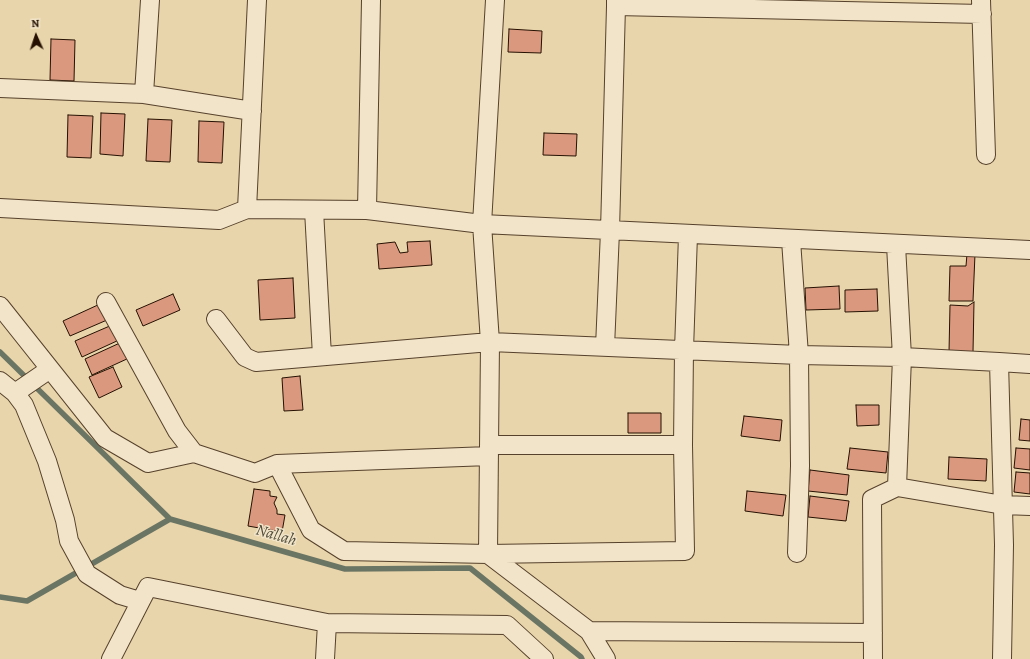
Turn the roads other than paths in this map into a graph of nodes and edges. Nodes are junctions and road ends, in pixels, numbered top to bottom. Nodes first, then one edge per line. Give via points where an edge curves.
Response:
1 (150, 0) edge
2 (257, 0) edge
3 (371, 0) edge
4 (495, 0) edge
5 (616, 3) edge
6 (982, 7) edge
7 (0, 88) edge
8 (144, 94) junction
9 (252, 111) junction
10 (986, 155) dead end
11 (0, 208) edge
12 (247, 209) junction
13 (314, 210) junction
14 (367, 210) junction
15 (482, 224) junction
16 (610, 231) junction
17 (688, 234) junction
18 (791, 240) junction
19 (896, 245) junction
20 (1030, 250) edge
21 (106, 302) dead end
22 (0, 306) edge
23 (216, 319) dead end
24 (490, 342) junction
25 (605, 347) junction
26 (684, 350) junction
27 (799, 355) junction
28 (322, 356) junction
29 (902, 357) junction
30 (999, 362) junction
31 (1030, 364) edge
32 (50, 369) junction
33 (0, 381) edge
34 (15, 392) junction
35 (683, 445) junction
36 (489, 451) junction
37 (194, 453) junction
38 (277, 464) junction
39 (897, 487) junction
40 (1003, 505) junction
41 (1030, 506) edge
42 (797, 553) dead end
43 (488, 554) junction
44 (140, 601) junction
45 (326, 623) junction
46 (589, 632) junction
47 (873, 633) junction
48 (111, 659) edge
49 (325, 659) edge
50 (544, 659) edge
51 (606, 659) edge
52 (874, 659) edge
53 (1002, 659) edge

1 - 8 street
2 - 9 street
3 - 14 street
4 - 15 street
5 - 6 street
5 - 16 street
6 - 10 street
7 - 8 street
8 - 9 street
9 - 12 street
11 - 12 street via 219,220
12 - 13 street
13 - 14 street
13 - 28 street
14 - 15 street
15 - 16 street
15 - 24 street
16 - 17 street
16 - 25 street
17 - 18 street
17 - 26 street
18 - 19 street
18 - 27 street
19 - 20 street
19 - 29 street
21 - 37 street via 177,431
22 - 32 street
23 - 28 street via 244,358 256,362
24 - 25 street
24 - 28 street
24 - 36 street
25 - 26 street
26 - 27 street
26 - 35 street
27 - 29 street
27 - 42 street via 800,466
29 - 30 street
29 - 39 street
30 - 31 street
30 - 40 street
32 - 34 street
32 - 37 street via 104,438 148,463
33 - 34 street
34 - 44 street via 24,405 47,461 69,541 87,574 120,595
35 - 36 street
35 - 43 street via 685,552
36 - 38 street
36 - 43 street
37 - 38 street via 255,473
38 - 43 street via 311,530 344,551
39 - 40 street
39 - 47 street via 872,499
40 - 41 street
40 - 53 street
43 - 46 street
44 - 45 street via 148,587
44 - 48 street
45 - 49 street
45 - 50 street via 507,625
46 - 47 street
46 - 51 street
47 - 52 street

